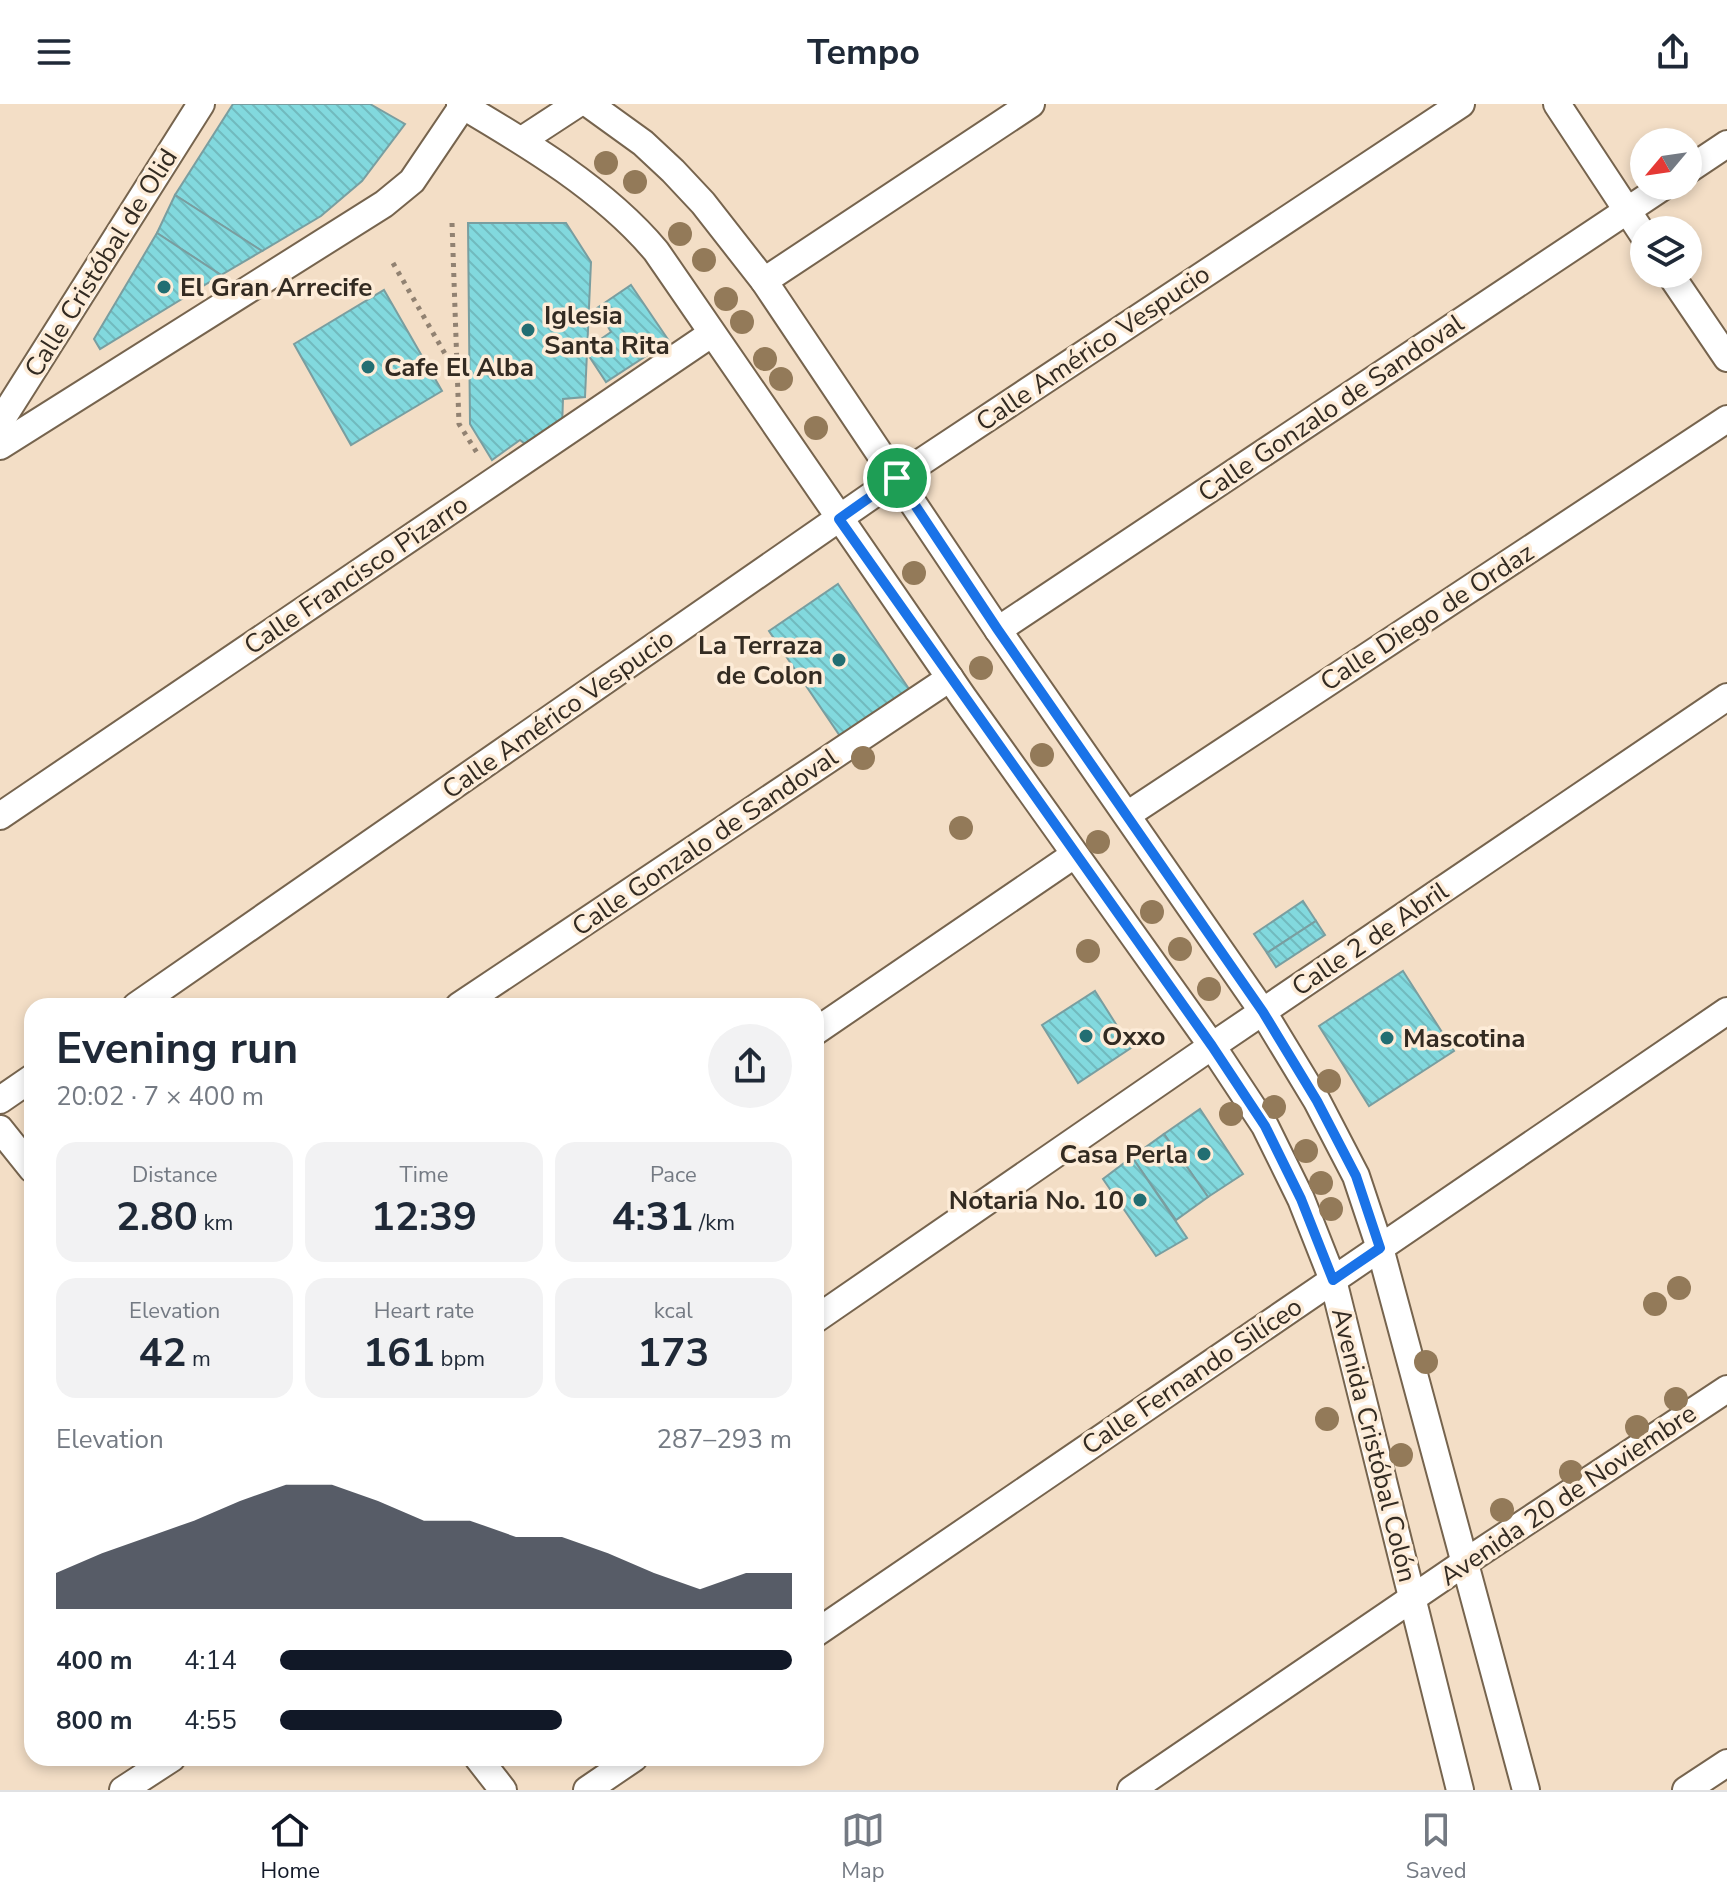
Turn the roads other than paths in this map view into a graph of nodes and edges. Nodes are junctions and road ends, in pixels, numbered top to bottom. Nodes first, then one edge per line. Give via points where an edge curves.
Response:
1 (201, 104) edge
2 (577, 104) edge
3 (589, 104) edge
4 (1031, 104) edge
5 (1461, 104) edge
6 (1557, 104) edge
7 (462, 105) edge
8 (522, 140) junction
9 (1727, 144) edge
10 (1702, 161) edge
11 (1643, 200) edge
12 (1627, 211) junction
13 (1630, 216) edge
14 (764, 281) junction
15 (1680, 288) edge
16 (711, 334) junction
17 (1727, 358) edge
18 (1727, 419) edge
19 (0, 422) edge
20 (0, 446) edge
21 (897, 478) junction
22 (839, 519) junction
23 (998, 630) junction
24 (950, 678) junction
25 (1727, 697) edge
26 (1127, 815) junction
27 (0, 816) edge
28 (1074, 855) junction
29 (148, 998) edge
30 (471, 998) edge
31 (1727, 1011) edge
32 (1263, 1012) junction
33 (824, 1026) edge
34 (1212, 1046) junction
35 (24, 1084) edge
36 (0, 1100) edge
37 (0, 1129) edge
38 (24, 1159) edge
39 (1380, 1248) junction
40 (1333, 1280) junction
41 (824, 1313) edge
42 (1727, 1389) edge
43 (1464, 1563) junction
44 (1412, 1599) junction
45 (824, 1628) edge
46 (1727, 1763) edge
47 (160, 1766) edge
48 (484, 1766) edge
49 (622, 1766) edge
50 (123, 1790) edge
51 (503, 1790) edge
52 (587, 1790) edge
53 (1131, 1790) edge
54 (1460, 1790) edge
55 (1526, 1790) edge
56 (1686, 1790) edge

1 - 19 street, Calle Cristóbal de Olid
2 - 8 street
3 - 14 street, Avenida Cristóbal Colón via 673,171
4 - 14 street
5 - 21 street, Calle Américo Vespucio
6 - 12 street
7 - 8 street, Avenida Cristóbal Colón
7 - 20 street via 412,181 384,204
8 - 16 street, Avenida Cristóbal Colón via 633,224
9 - 10 street
11 - 12 street, Calle Gonzalo de Sandoval
12 - 13 street
12 - 23 street, Calle Gonzalo de Sandoval
14 - 21 street, Avenida Cristóbal Colón
15 - 17 street
16 - 22 street, Avenida Cristóbal Colón
16 - 27 street, Calle Francisco Pizarro
18 - 26 street, Calle Diego de Ordaz
21 - 22 street, Calle Américo Vespucio
21 - 23 street, Avenida Cristóbal Colón
22 - 24 street, Avenida Cristóbal Colón
22 - 29 street, Calle Américo Vespucio
23 - 26 street, Avenida Cristóbal Colón
24 - 28 street, Avenida Cristóbal Colón
24 - 30 street, Calle Gonzalo de Sandoval
25 - 32 street, Calle 2 de Abril
26 - 32 street, Avenida Cristóbal Colón
28 - 33 street
28 - 34 street, Avenida Cristóbal Colón
31 - 39 street, Calle Fernando Silíceo
32 - 34 street, Calle 2 de Abril
32 - 39 street, Avenida Cristóbal Colón via 1356,1176
34 - 40 street, Avenida Cristóbal Colón via 1265,1126
34 - 41 street, Calle 2 de Abril
35 - 36 street
37 - 38 street
39 - 40 street, Calle Fernando Silíceo
39 - 43 street, Avenida Cristóbal Colón
40 - 44 street, Avenida Cristóbal Colón
40 - 45 street, Calle Fernando Silíceo
42 - 43 street, Avenida 20 de Noviembre
43 - 44 street, Avenida 20 de Noviembre
43 - 55 street, Avenida Cristóbal Colón
44 - 53 street, Avenida 20 de Noviembre
44 - 54 street, Avenida Cristóbal Colón
46 - 56 street
47 - 50 street
48 - 51 street
49 - 52 street

